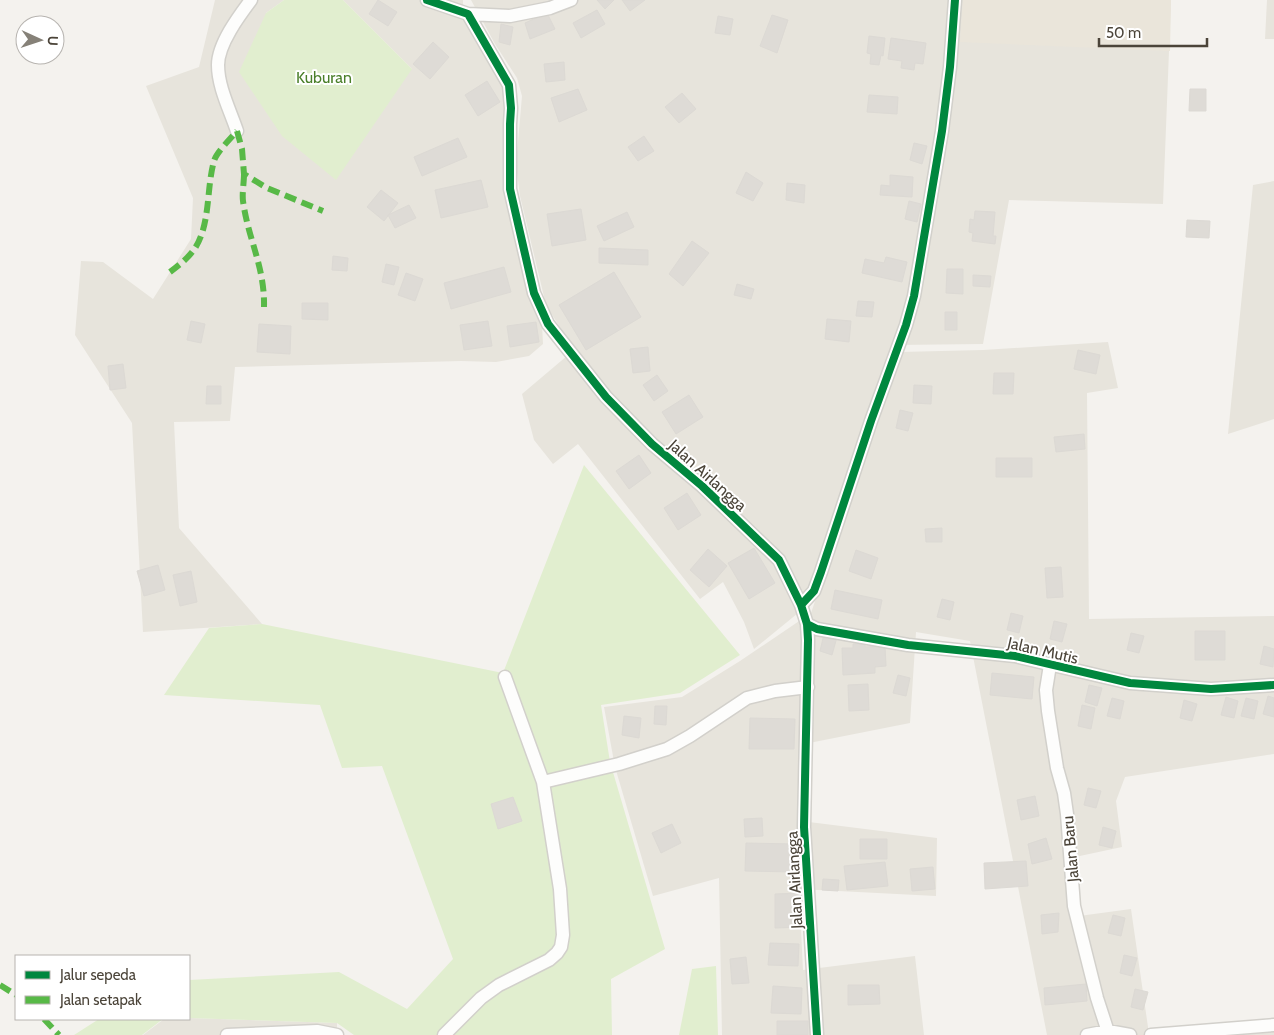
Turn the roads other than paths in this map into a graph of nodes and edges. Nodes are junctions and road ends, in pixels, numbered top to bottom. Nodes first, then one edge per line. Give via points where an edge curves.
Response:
1 (251, 0) edge
2 (427, 0) edge
3 (571, 0) edge
4 (956, 0) edge
5 (468, 14) junction
6 (237, 131) dead end
7 (801, 605) junction
8 (807, 624) junction
9 (1050, 665) junction
10 (505, 677) dead end
11 (1274, 685) edge
12 (808, 688) junction
13 (543, 782) junction
14 (1274, 1025) edge
15 (1108, 1033) edge
16 (227, 1035) edge
17 (337, 1035) edge
18 (444, 1035) edge
19 (817, 1035) edge
20 (1087, 1035) edge
21 (1130, 1035) edge
22 (1151, 1035) edge

1 - 6 street via 219,54 220,81
2 - 5 street
3 - 5 street via 510,16
4 - 7 street via 942,131 914,296 821,572 814,591
5 - 7 street, Jalan Airlangga via 508,85 511,108 510,188 534,293 548,324 611,403 780,560
7 - 8 street, Jalan Airlangga
8 - 9 street, Jalan Mutis via 817,629 908,645 1015,656
8 - 12 street, Jalan Airlangga
9 - 11 street, Jalan Mutis via 1130,683 1168,687 1211,690
9 - 15 street, Jalan Baru via 1046,690 1048,711 1067,814 1074,906 1096,998
10 - 13 street
12 - 13 street via 747,698 667,749
12 - 19 street, Jalan Airlangga via 804,827
13 - 18 street via 560,889 561,947 549,960 499,985 481,998
14 - 22 street
15 - 20 street
15 - 21 street
16 - 17 street via 317,1031

